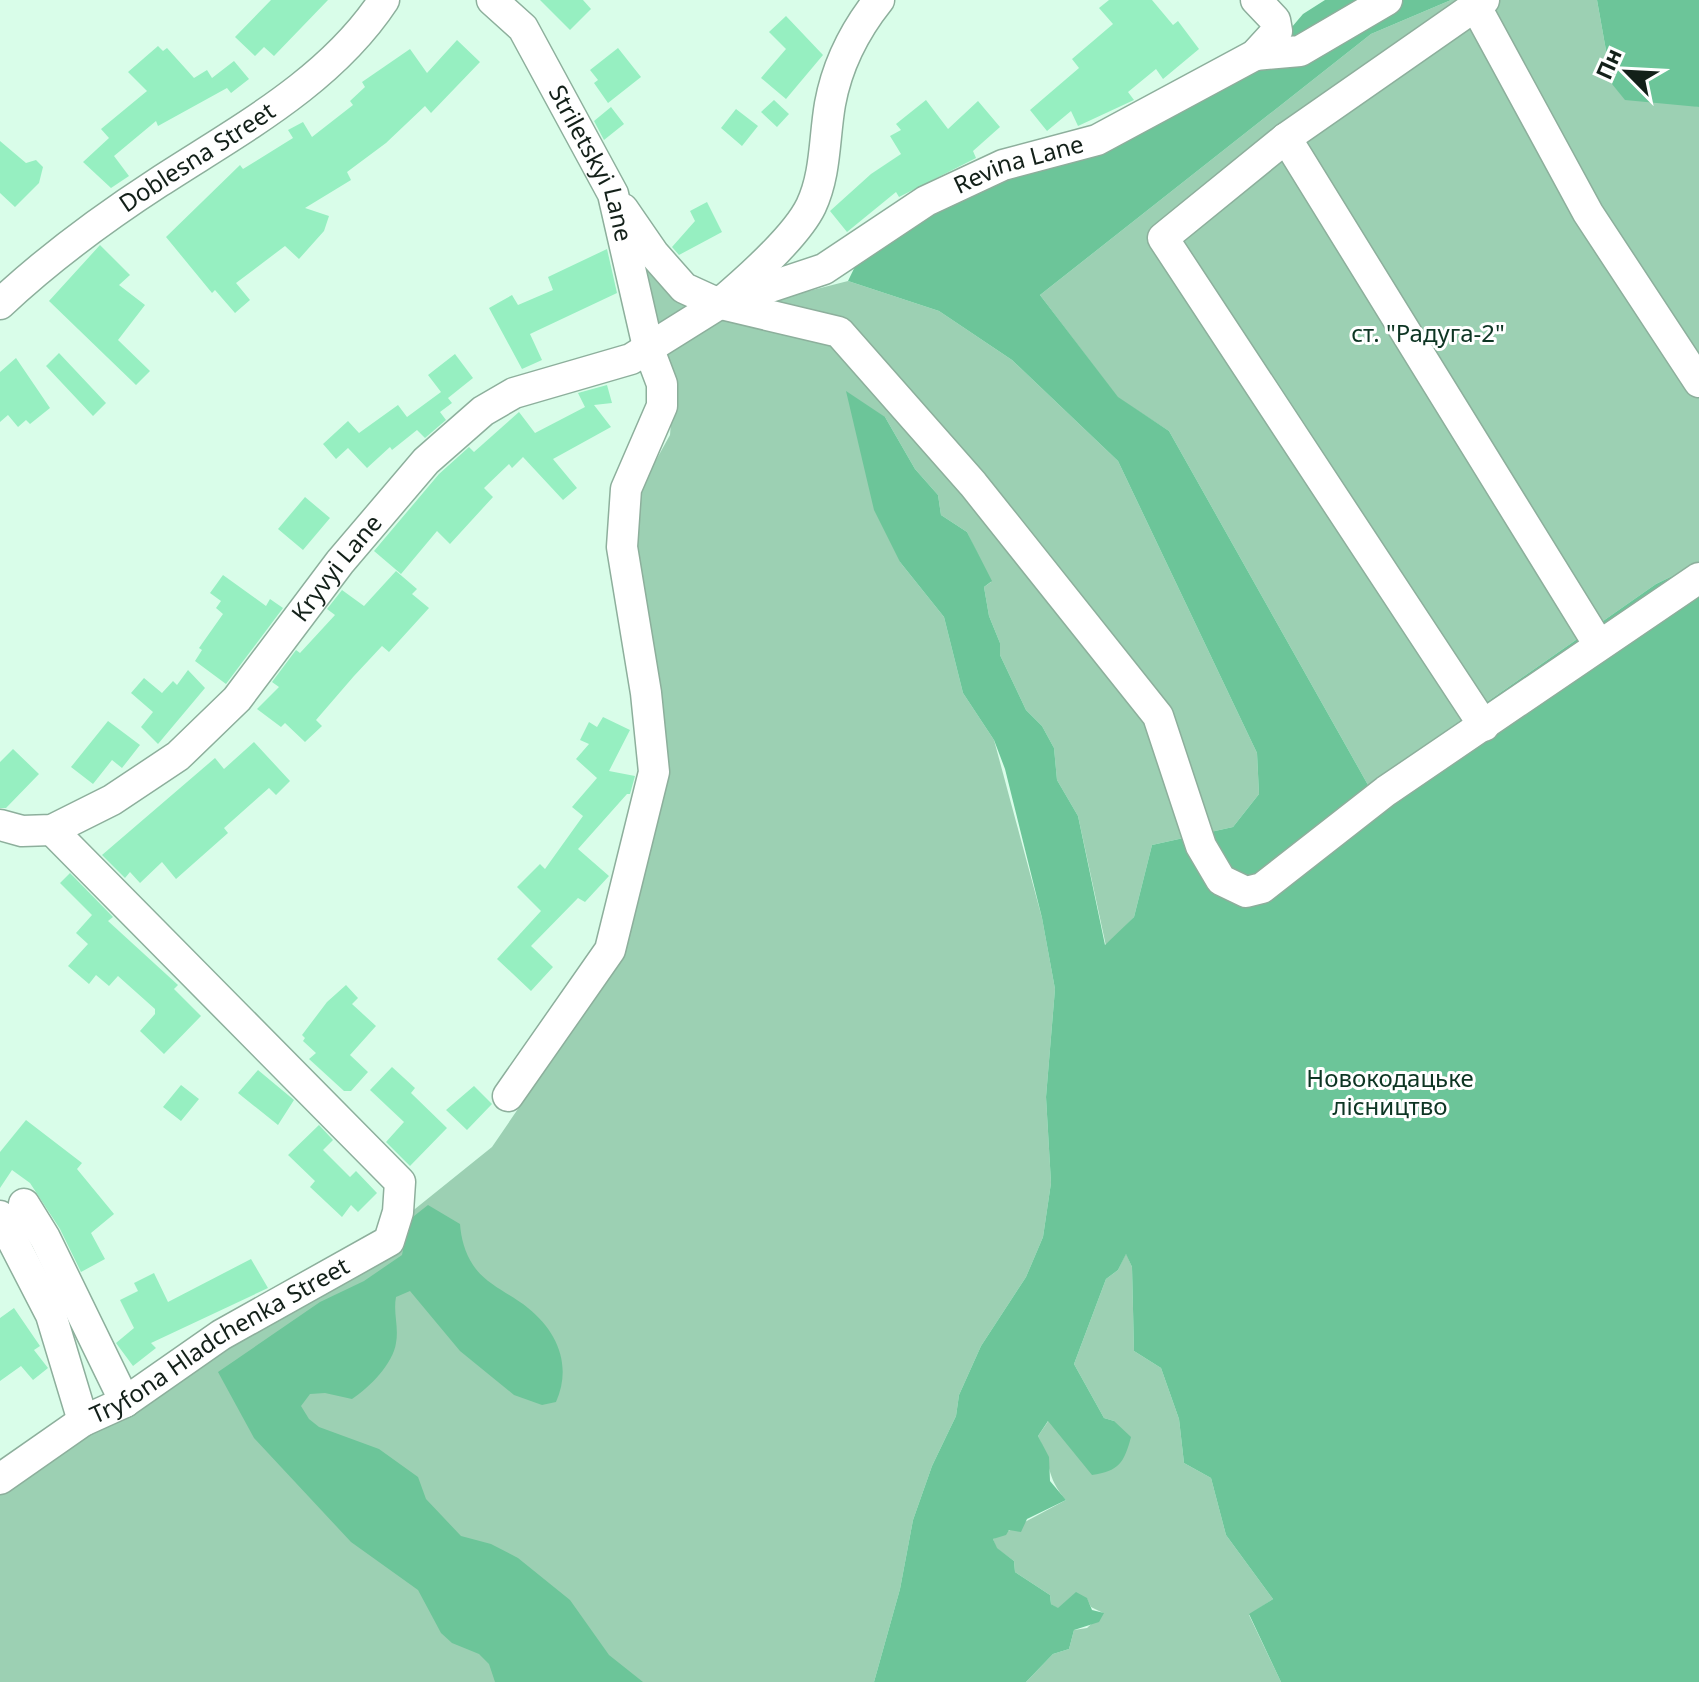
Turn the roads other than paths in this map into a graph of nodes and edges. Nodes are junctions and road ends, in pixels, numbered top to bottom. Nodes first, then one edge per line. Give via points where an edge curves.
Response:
1 (384, 0) edge
2 (492, 0) edge
3 (879, 0) edge
4 (1256, 0) edge
5 (1387, 0) edge
6 (1480, 2) edge
7 (1255, 55) junction
8 (1286, 138) junction
9 (613, 194) junction
10 (0, 304) edge
11 (719, 304) junction
12 (648, 347) junction
13 (1699, 382) edge
14 (1699, 578) edge
15 (1599, 645) junction
16 (1484, 726) junction
17 (0, 825) edge
18 (52, 830) junction
19 (508, 1096) dead end
20 (12, 1210) edge
21 (125, 1402) junction
22 (83, 1421) junction
23 (0, 1479) edge

1 - 10 street, Doblesna Street via 346,49 292,95 107,217 39,267
2 - 9 street, Striletskyi Lane via 523,28
3 - 11 street, Revina Lane via 856,29 830,102 821,179 810,209 756,272
4 - 7 street, Revina Lane via 1275,20 1277,31
5 - 7 street via 1300,51
6 - 8 street
6 - 13 street via 1588,213
7 - 11 street, Revina Lane via 1097,140 1003,165 926,201 824,269
8 - 15 street
8 - 16 street via 1163,238
9 - 11 street via 684,288
9 - 12 street, Striletskyi Lane
11 - 12 street, Revina Lane
11 - 16 street via 839,332 973,484 1158,716 1201,846 1221,880 1246,892 1262,888 1386,791
12 - 18 street, Kryvyi Lane via 631,359 514,393 461,428 340,562 237,699 178,756 112,800
12 - 19 street via 662,384 662,406 626,489 622,547 654,772 610,950
14 - 15 street
15 - 16 street
17 - 18 street, Kryvyi Lane
18 - 21 street, Tryfona Hladchenka Street via 400,1182 389,1241 221,1335
20 - 21 street via 45,1238
20 - 22 street
21 - 22 street, Tryfona Hladchenka Street
22 - 23 street, Tryfona Hladchenka Street

